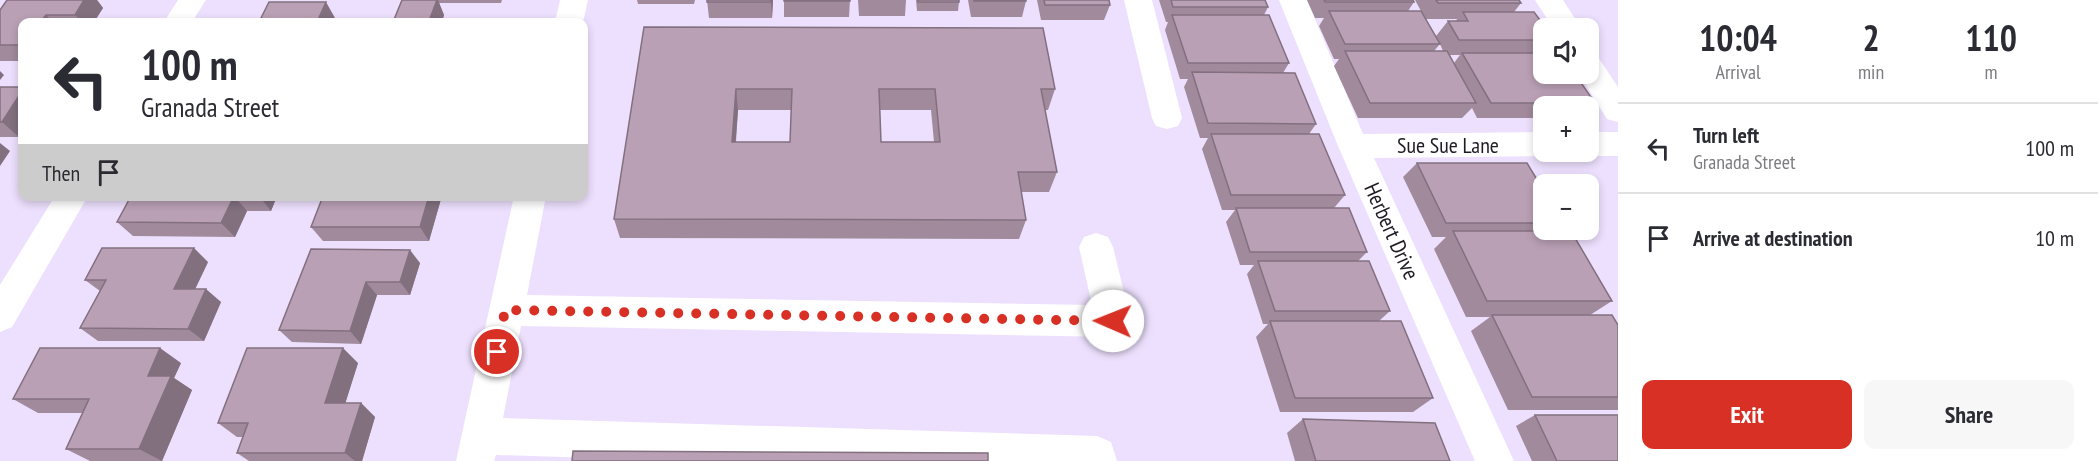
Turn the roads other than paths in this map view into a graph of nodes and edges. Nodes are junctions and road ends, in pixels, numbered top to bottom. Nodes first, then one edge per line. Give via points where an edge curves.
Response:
1 (192, 0) edge
2 (574, 0) edge
3 (1138, 0) edge
4 (1293, 0) edge
5 (1549, 0) edge
6 (181, 18) edge
7 (570, 18) edge
8 (1561, 18) edge
9 (1599, 81) edge
10 (1618, 111) edge
11 (1167, 118) dead end
12 (1533, 144) edge
13 (1599, 144) edge
14 (1618, 144) edge
15 (1353, 146) junction
16 (69, 201) edge
17 (529, 201) edge
18 (1096, 247) dead end
19 (505, 310) junction
20 (0, 316) edge
21 (478, 448) edge
22 (1098, 461) edge
23 (1495, 461) edge

1 - 6 street
2 - 7 street
3 - 11 street
4 - 15 street, Herbert Drive
5 - 8 street
9 - 10 street
12 - 15 street, Sue Sue Lane
13 - 14 street
15 - 23 street, Herbert Drive
16 - 20 street
17 - 19 street
18 - 19 street via 1113,321
19 - 21 street
21 - 22 street via 1097,455

